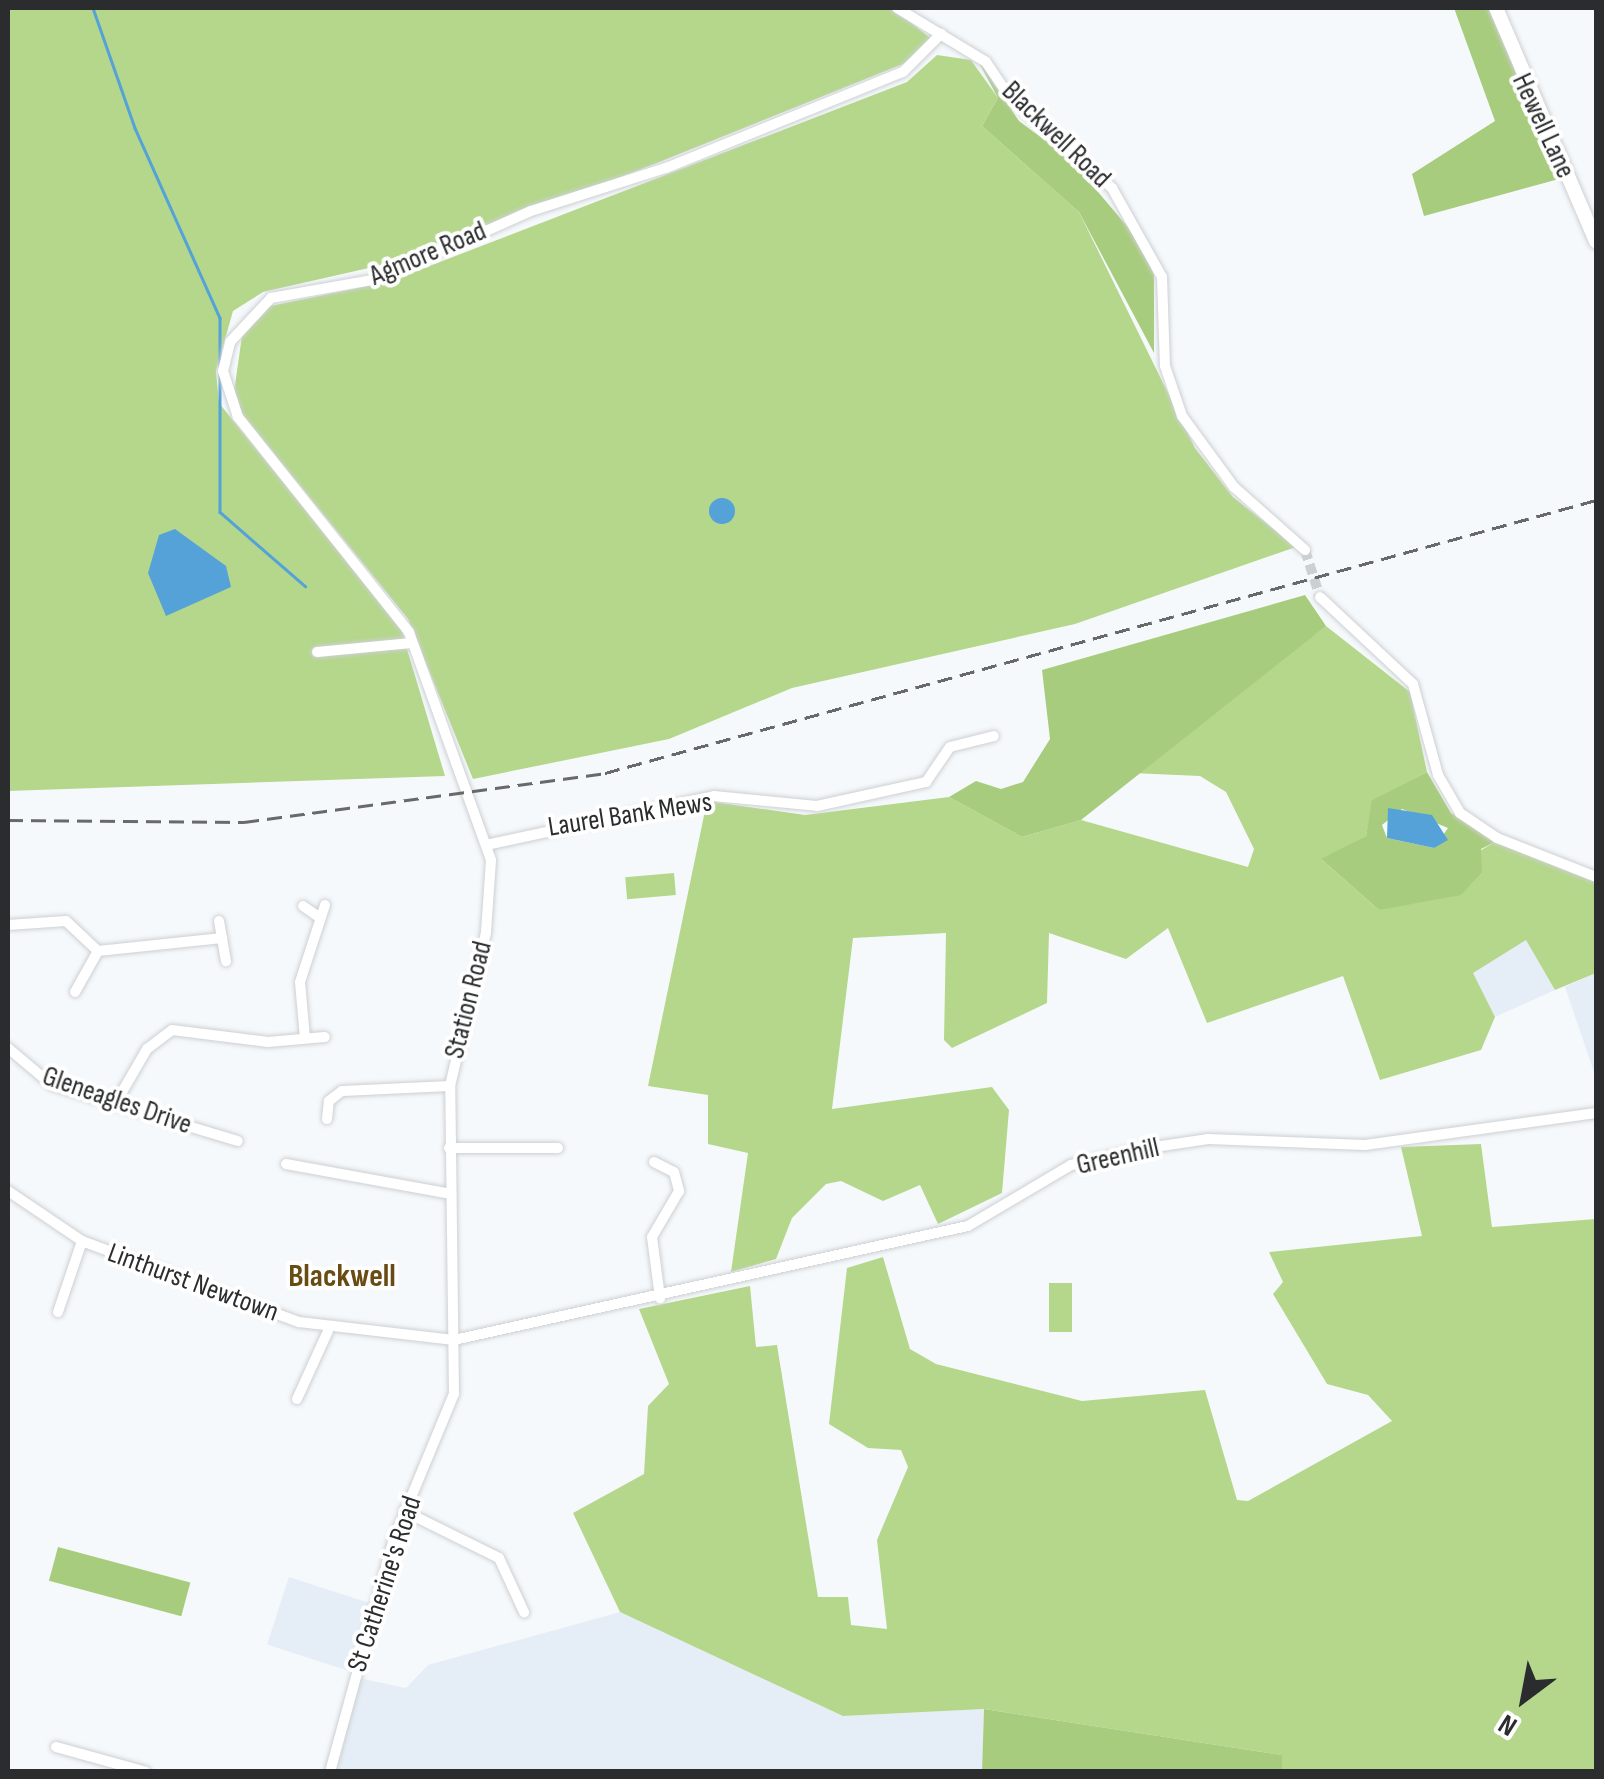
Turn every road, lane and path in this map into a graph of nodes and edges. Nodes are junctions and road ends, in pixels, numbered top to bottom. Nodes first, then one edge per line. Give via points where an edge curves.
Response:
1 (897, 8) edge
2 (1496, 8) edge
3 (941, 34) junction
4 (1596, 241) edge
5 (1304, 550) tunnel mouth
6 (1320, 598) tunnel mouth
7 (412, 643) junction
8 (317, 652) dead end
9 (994, 736) dead end
10 (463, 786) joint
11 (486, 845) junction
12 (1596, 877) edge
13 (325, 904) dead end
14 (303, 906) dead end
15 (316, 914) junction
16 (219, 921) dead end
17 (8, 924) edge
18 (222, 938) junction
19 (98, 950) junction
20 (226, 961) dead end
21 (68, 975) dead end
22 (325, 1037) dead end
23 (305, 1038) junction
24 (8, 1048) edge
25 (450, 1086) junction
26 (118, 1098) junction
27 (1596, 1113) edge
28 (327, 1119) dead end
29 (449, 1148) junction
30 (558, 1148) dead end
31 (231, 1156) dead end
32 (654, 1162) dead end
33 (286, 1164) dead end
34 (8, 1191) edge
35 (450, 1194) junction
36 (82, 1242) junction
37 (660, 1298) junction
38 (58, 1312) dead end
39 (328, 1331) junction
40 (454, 1340) junction
41 (297, 1399) dead end
42 (404, 1510) junction
43 (524, 1612) dead end
44 (56, 1747) dead end
45 (146, 1772) edge
46 (330, 1772) edge

1 - 3 street, Blackwell Road
2 - 4 main road, Hewell Lane
3 - 5 street, Blackwell Road via 986,62 1011,99 1112,188 1162,277 1165,366 1182,416 1234,487
3 - 7 street, Agmore Road via 883,82 517,217 378,278 289,293 248,314 223,372 229,402
6 - 12 street via 1413,684 1438,775 1460,812
7 - 8 street
7 - 10 street, Agmore Road
9 - 11 street, Laurel Bank Mews via 950,747 926,782 817,806 714,796
10 - 11 street, Station Road
11 - 25 street, Station Road via 486,932
13 - 15 street
14 - 15 street
15 - 23 street via 300,982
16 - 18 street
17 - 19 street via 66,921
18 - 19 street
18 - 20 street
19 - 21 street via 78,987
22 - 23 street
23 - 26 street via 172,1030 147,1049
24 - 26 street, Gleneagles Drive via 52,1085
25 - 28 street via 342,1092 328,1100
25 - 29 street, Station Road
26 - 31 street, Gleneagles Drive via 236,1141
27 - 37 street, Greenhill via 1385,1143 1208,1139 1148,1148 1072,1165 968,1226
29 - 30 street
29 - 35 street, Station Road
32 - 37 street via 674,1172 679,1191 652,1236
33 - 35 street
34 - 36 street, Linthurst Newtown
35 - 40 street, Station Road
36 - 38 street
36 - 39 street, Linthurst Newtown
37 - 40 street, Greenhill
39 - 40 street, Linthurst Newtown
39 - 41 street
40 - 42 street, St Catherine's Road via 450,1412
42 - 43 street via 499,1558
42 - 46 street, St Catherine's Road
44 - 45 street

